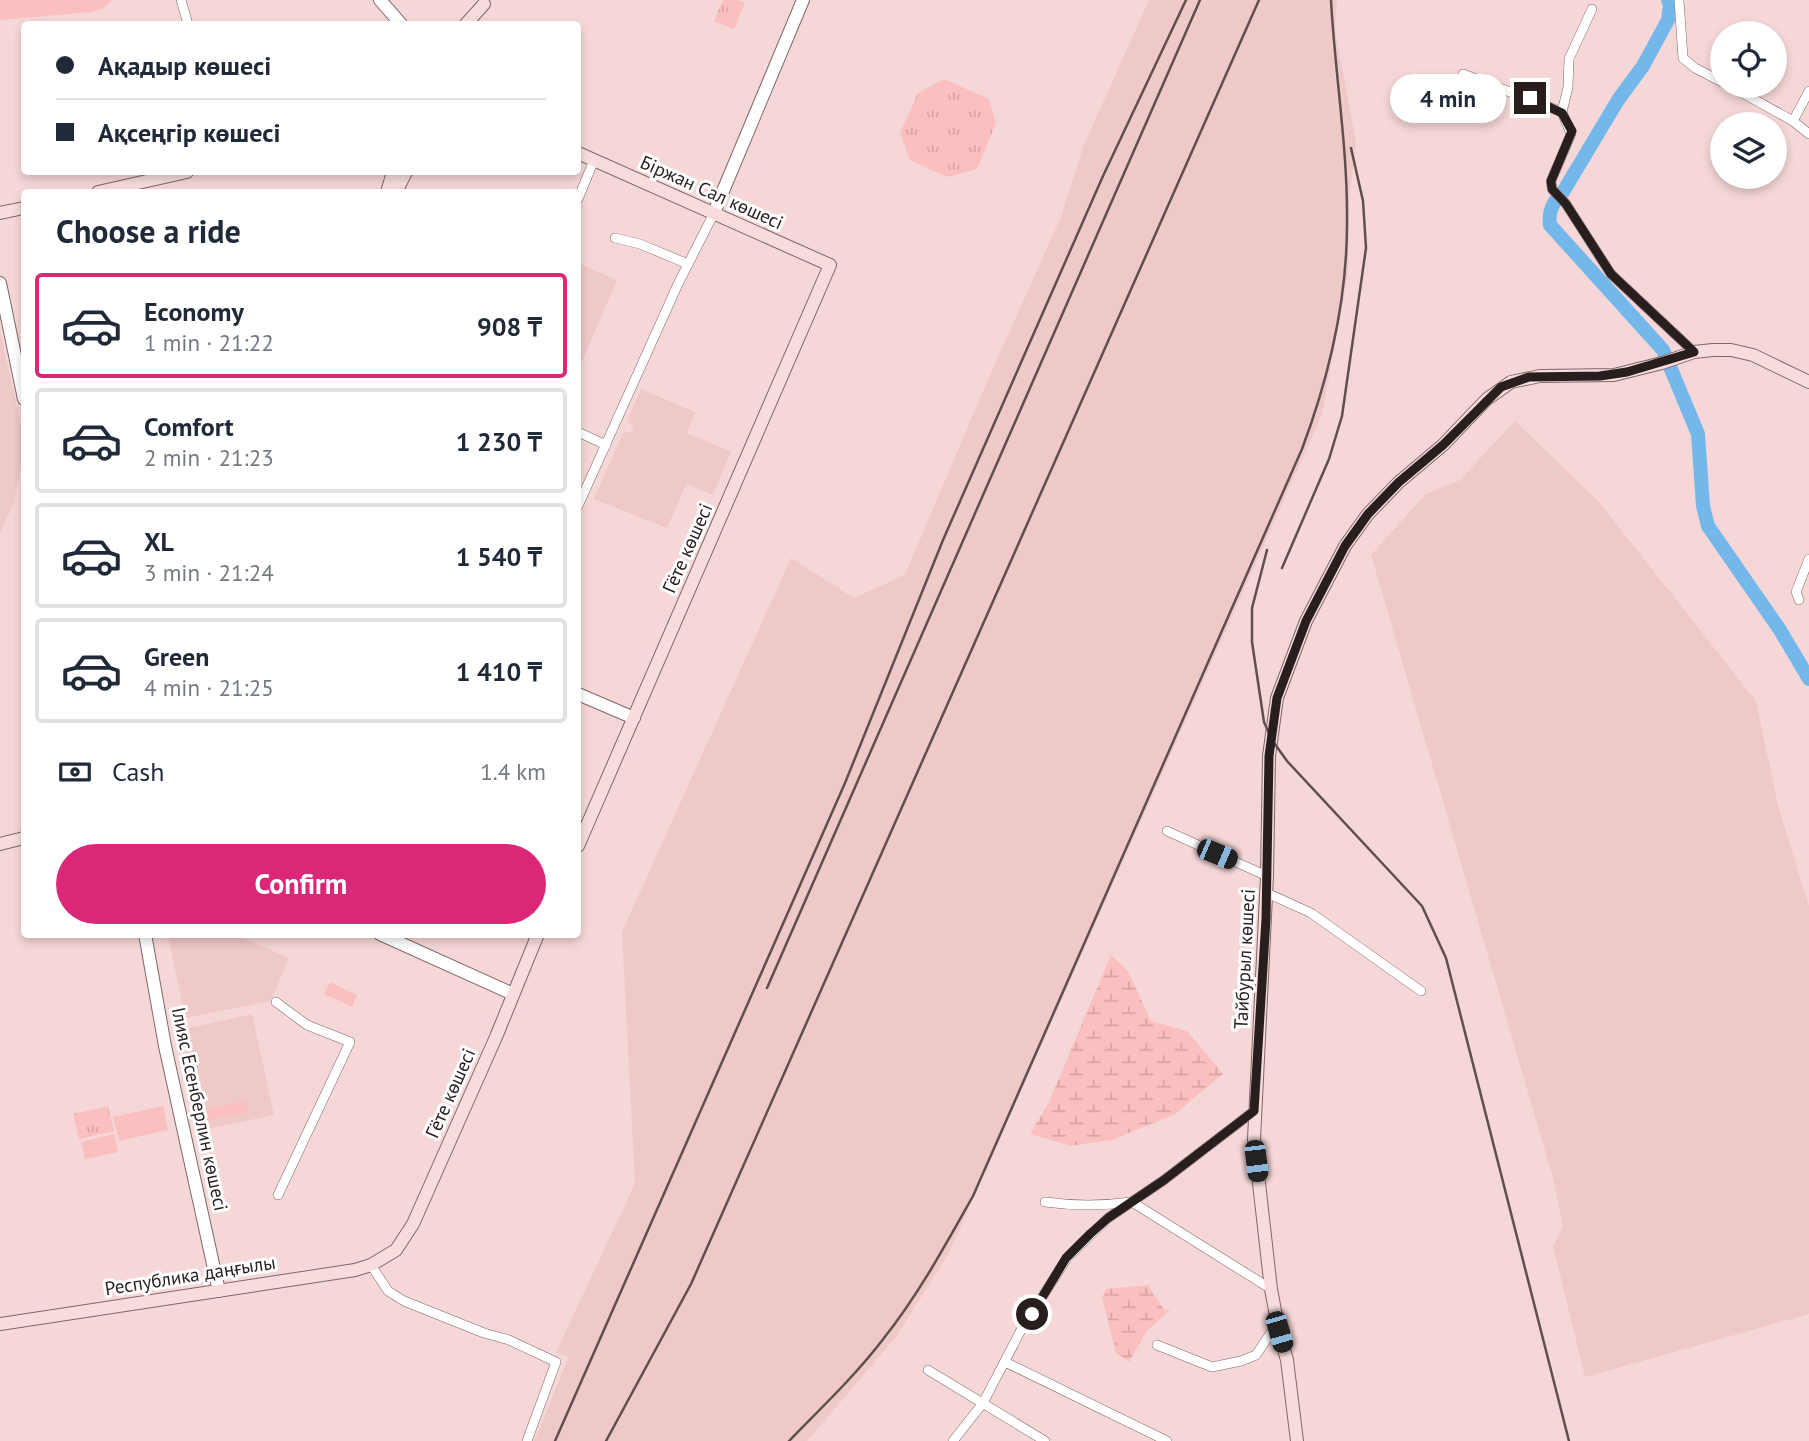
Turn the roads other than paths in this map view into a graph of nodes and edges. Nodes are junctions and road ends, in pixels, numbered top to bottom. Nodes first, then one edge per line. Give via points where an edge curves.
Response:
1 (181, 0) edge
2 (380, 0) edge
3 (803, 0) edge
4 (1679, 0) edge
5 (485, 2) edge
6 (1592, 9) dead end
7 (187, 21) edge
8 (398, 21) edge
9 (475, 21) edge
10 (1463, 74) dead end
11 (1710, 76) edge
12 (1809, 91) edge
13 (1752, 98) edge
14 (1562, 113) junction
15 (1793, 121) junction
16 (1809, 134) edge
17 (581, 154) edge
18 (594, 160) junction
19 (174, 175) edge
20 (111, 189) edge
21 (581, 192) edge
22 (21, 209) edge
23 (0, 213) edge
24 (713, 215) junction
25 (615, 238) dead end
26 (688, 264) junction
27 (830, 265) joint
28 (0, 283) edge
29 (1694, 352) junction
30 (1809, 382) edge
31 (21, 384) edge
32 (581, 433) edge
33 (606, 445) junction
34 (581, 499) edge
35 (1809, 559) edge
36 (1799, 600) dead end
37 (581, 695) edge
38 (634, 718) junction
39 (1167, 831) dead end
40 (21, 839) edge
41 (581, 839) edge
42 (0, 844) edge
43 (1267, 876) junction
44 (1267, 892) junction
45 (146, 938) edge
46 (393, 938) edge
47 (536, 938) edge
48 (1421, 991) dead end
49 (513, 994) junction
50 (276, 1002) dead end
51 (1254, 1111) junction
52 (278, 1195) dead end
53 (1045, 1202) dead end
54 (1132, 1202) junction
55 (383, 1259) joint
56 (371, 1265) junction
57 (1271, 1289) junction
58 (219, 1291) junction
59 (0, 1324) edge
60 (1277, 1324) junction
61 (1157, 1345) dead end
62 (1005, 1362) junction
63 (928, 1370) dead end
64 (983, 1403) junction
65 (527, 1441) edge
66 (953, 1441) edge
67 (1045, 1441) edge
68 (1167, 1441) edge
69 (1297, 1441) edge

1 - 7 street
2 - 8 street
3 - 24 street
4 - 11 street via 1683,58
5 - 9 main road
6 - 14 street via 1569,59
10 - 14 street
12 - 15 street
13 - 15 street
14 - 29 street via 1571,134 1551,181 1552,189 1611,274
15 - 16 street
17 - 18 main road, Біржан Сал көшесі
18 - 21 street
18 - 24 main road, Біржан Сал көшесі
19 - 20 main road
22 - 23 main road
24 - 26 street
24 - 27 main road, Біржан Сал көшесі
25 - 26 street
26 - 33 street
27 - 38 main road, Гёте көшесі
28 - 31 street
29 - 30 main road via 1731,350 1753,355
29 - 43 main road, Тайбурыл көшесі via 1627,372 1529,377 1501,387 1368,514 1345,546 1306,621 1277,698 1269,756
32 - 33 street
33 - 34 street
35 - 36 street via 1796,592
37 - 38 street
38 - 41 main road, Гёте көшесі
39 - 43 street
40 - 42 main road
43 - 44 main road, Тайбурыл көшесі
44 - 48 street via 1311,913
44 - 51 main road, Тайбурыл көшесі
45 - 58 street, Ілияс Есенберлин көшесі
46 - 49 street
47 - 49 main road, Гёте көшесі
49 - 55 main road, Гёте көшесі via 413,1224 396,1250
50 - 52 street via 307,1024 350,1042
51 - 54 street
51 - 57 main road, Тайбурыл көшесі
53 - 54 street via 1083,1206
54 - 57 street
54 - 62 street via 1066,1258
55 - 56 main road, Республика даңғылы
56 - 58 main road, Республика даңғылы
56 - 65 street via 388,1291 404,1301 556,1362
57 - 60 main road, Тайбурыл көшесі
58 - 59 main road, Республика даңғылы
60 - 61 street via 1256,1354 1212,1367
60 - 69 main road, Тайбурыл көшесі via 1287,1360
62 - 64 street
62 - 68 street
63 - 64 street
64 - 66 street
64 - 67 street

